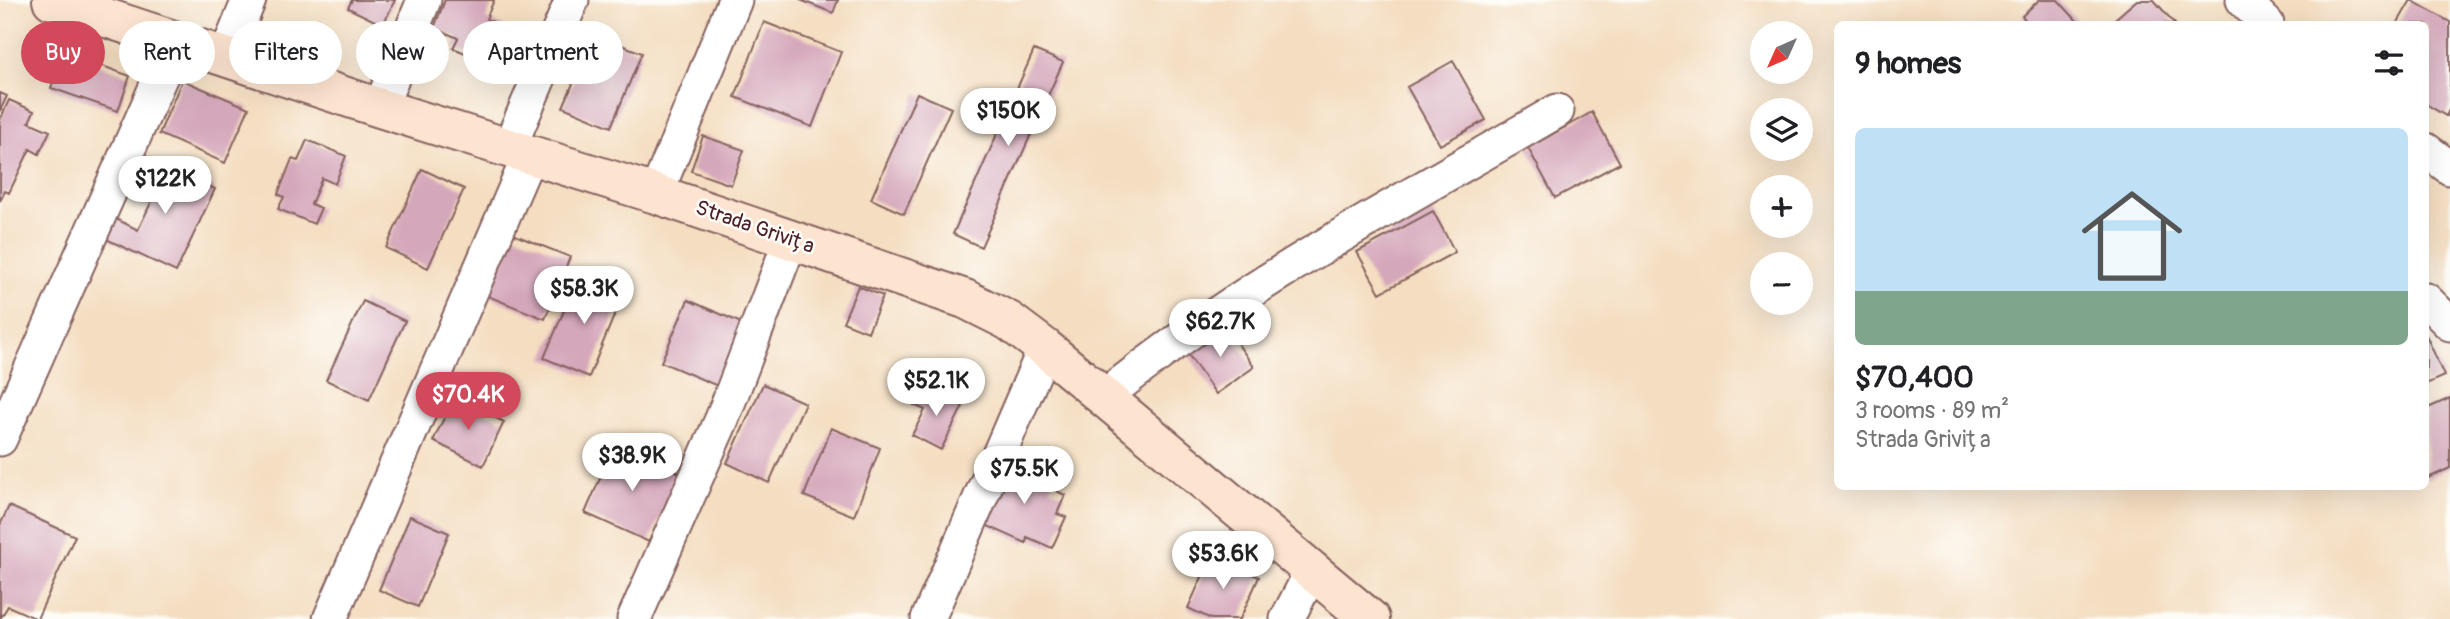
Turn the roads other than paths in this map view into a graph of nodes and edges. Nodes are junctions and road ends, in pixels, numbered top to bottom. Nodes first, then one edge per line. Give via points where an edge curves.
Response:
1 (52, 0) edge
2 (249, 0) edge
3 (424, 0) edge
4 (572, 0) edge
5 (735, 0) edge
6 (2243, 0) edge
7 (2264, 21) edge
8 (119, 23) edge
9 (215, 55) edge
10 (225, 58) junction
11 (157, 84) edge
12 (380, 108) junction
13 (1557, 111) dead end
14 (520, 151) junction
15 (2429, 152) edge
16 (2450, 168) edge
17 (656, 194) junction
18 (791, 239) junction
19 (2429, 303) edge
20 (2450, 324) edge
21 (1045, 348) junction
22 (1104, 397) junction
23 (0, 439) edge
24 (1311, 571) junction
25 (330, 619) edge
26 (634, 619) edge
27 (928, 619) edge
28 (1287, 619) edge
29 (1370, 619) edge

1 - 8 street, Strada Grivița
2 - 10 street
3 - 12 street
4 - 14 street
5 - 17 street
6 - 7 street
9 - 10 street, Strada Grivița
10 - 12 street, Strada Grivița
11 - 23 street
12 - 14 street, Strada Grivița
13 - 22 street via 1266,280 1152,358
14 - 17 street, Strada Grivița
14 - 25 street
15 - 16 street
17 - 18 street, Strada Grivița
18 - 21 street, Strada Grivița via 965,299 1009,321
18 - 26 street via 722,419
19 - 20 street
21 - 22 street, Strada Grivița
21 - 27 street
22 - 24 street, Strada Grivița
24 - 28 street
24 - 29 street, Strada Grivița

